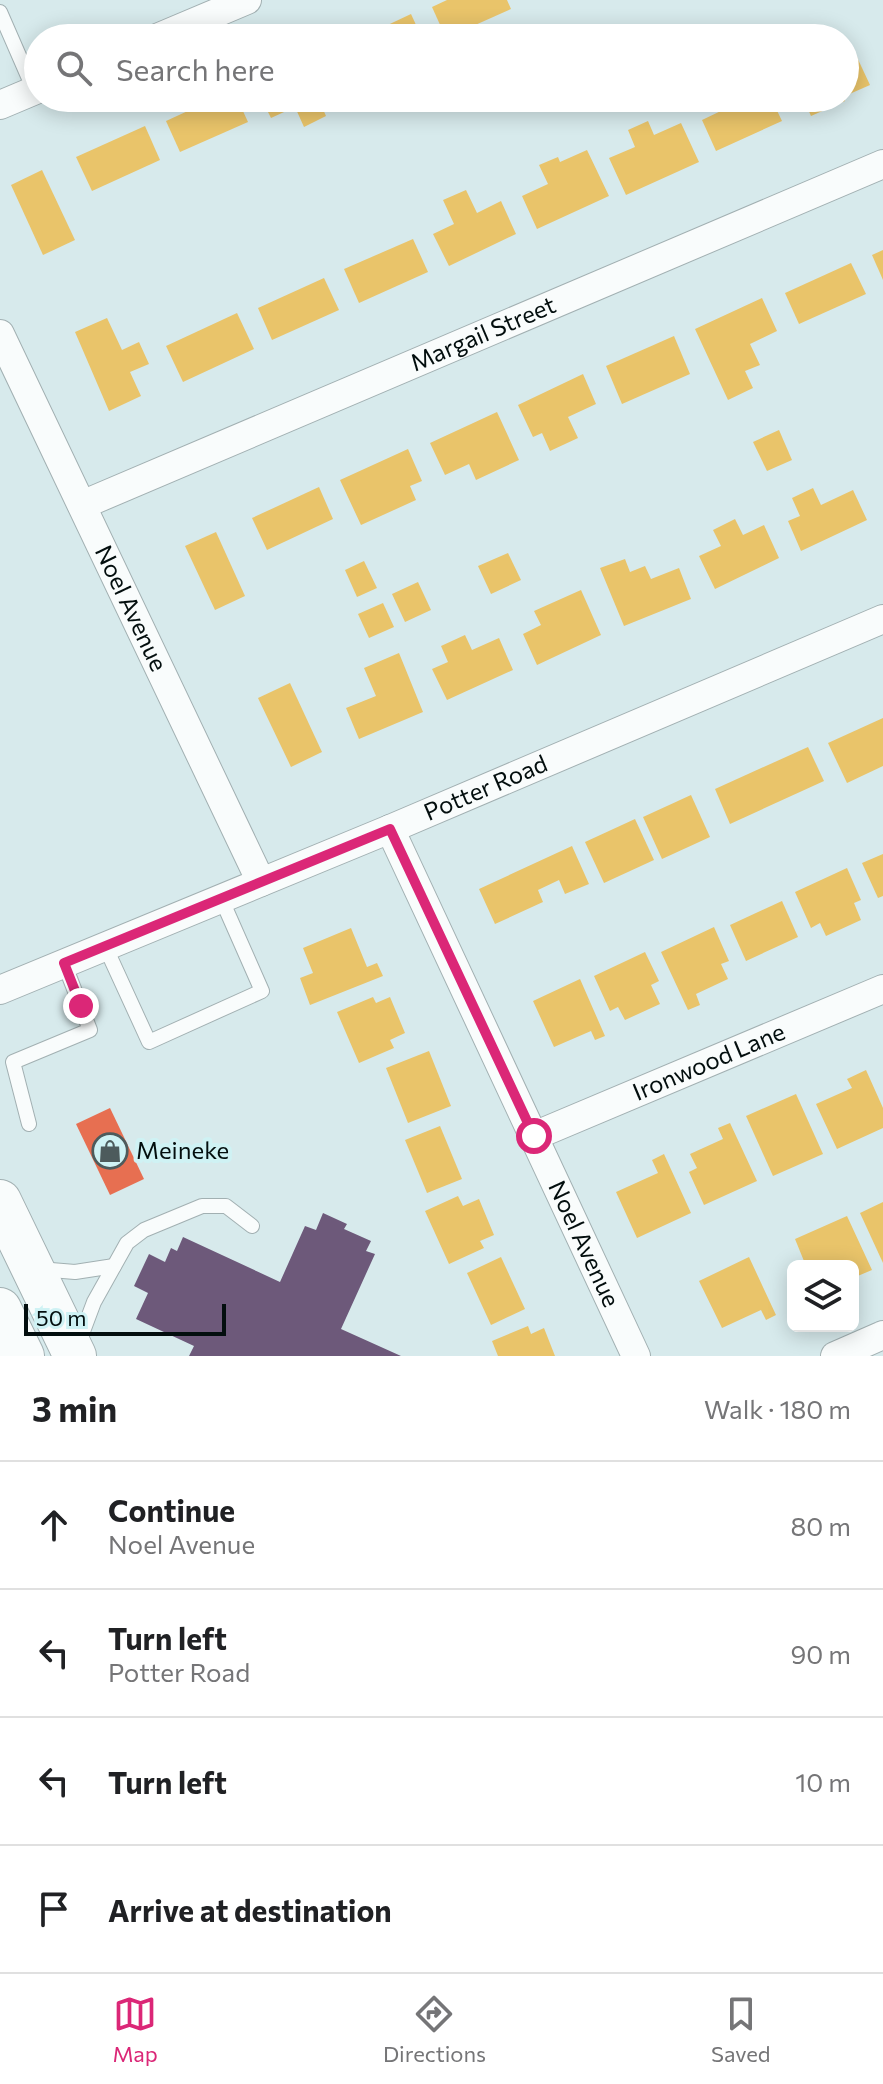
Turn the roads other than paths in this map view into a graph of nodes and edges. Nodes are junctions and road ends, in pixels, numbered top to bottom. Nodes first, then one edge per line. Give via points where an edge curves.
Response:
1 (247, 0) edge
2 (0, 12) edge
3 (190, 24) edge
4 (24, 64) edge
5 (24, 95) edge
6 (0, 105) edge
7 (883, 164) edge
8 (0, 334) edge
9 (82, 505) junction
10 (883, 619) edge
11 (390, 829) junction
12 (261, 882) junction
13 (221, 898) junction
14 (105, 946) junction
15 (64, 963) junction
16 (883, 989) edge
17 (0, 990) edge
18 (29, 1124) dead end
19 (534, 1136) junction
20 (0, 1201) edge
21 (252, 1226) dead end
22 (114, 1266) junction
23 (32, 1269) junction
24 (0, 1309) edge
25 (883, 1335) edge
26 (23, 1356) edge
27 (75, 1356) edge
28 (636, 1356) edge
29 (835, 1356) edge

1 - 3 street
2 - 4 lane
5 - 6 street
7 - 9 street, Margail Street
8 - 9 street, Noel Avenue
9 - 12 street, Noel Avenue
10 - 11 street, Potter Road
11 - 12 street, Potter Road
11 - 19 street, Noel Avenue
12 - 13 street, Potter Road
13 - 14 street, Potter Road
13 - 14 lane via 262,991 149,1042
14 - 15 street, Potter Road
15 - 17 street, Potter Road
15 - 18 lane via 90,1030 13,1062
16 - 19 street, Ironwood Lane
19 - 28 street, Noel Avenue
20 - 23 main road
21 - 22 lane via 226,1206 202,1206 144,1230 127,1243
22 - 23 lane via 75,1272
22 - 27 lane via 81,1331
23 - 27 main road
24 - 26 main road
25 - 29 street

